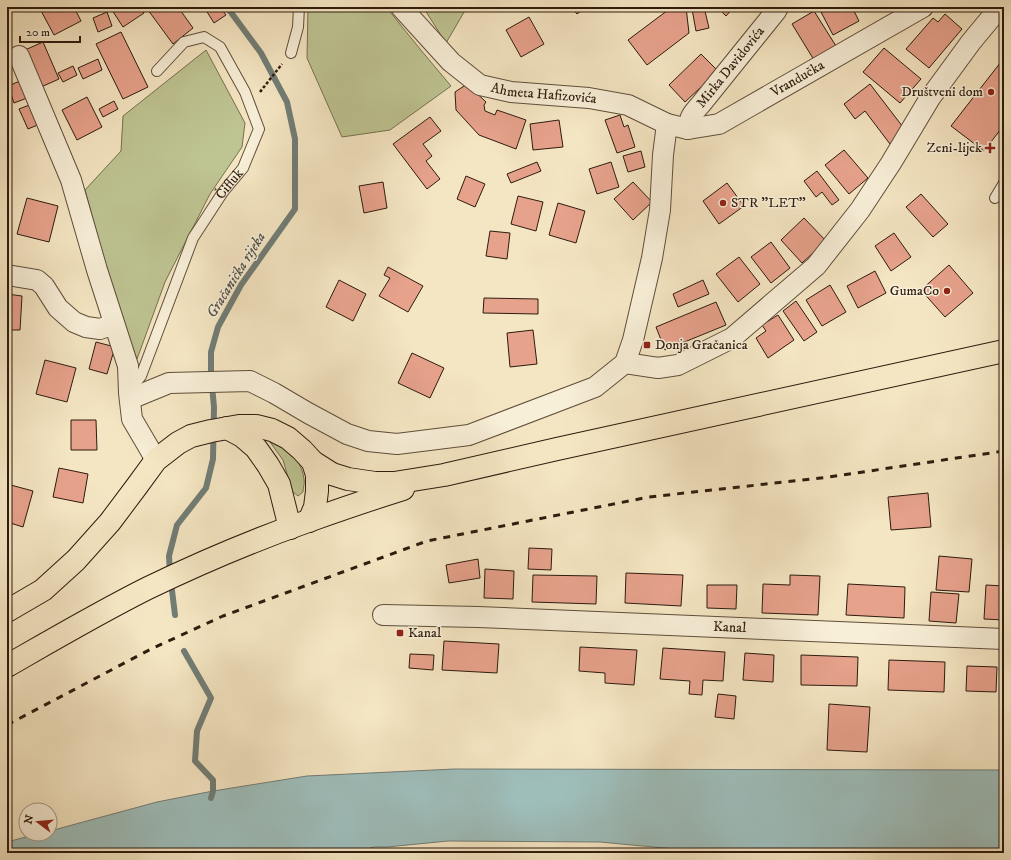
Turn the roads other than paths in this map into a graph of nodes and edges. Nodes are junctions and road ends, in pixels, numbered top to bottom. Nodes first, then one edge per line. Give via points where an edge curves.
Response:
1 (299, 7) edge
2 (401, 7) edge
3 (778, 7) edge
4 (923, 7) edge
5 (1000, 7) edge
6 (291, 53) dead end
7 (19, 56) dead end
8 (157, 71) dead end
9 (667, 124) junction
10 (688, 129) junction
11 (1004, 183) edge
12 (995, 198) dead end
13 (7, 275) edge
14 (114, 324) junction
15 (1004, 352) edge
16 (625, 363) junction
17 (129, 396) junction
18 (224, 428) junction
19 (156, 460) junction
20 (313, 462) junction
21 (444, 475) junction
22 (299, 524) junction
23 (7, 611) edge
24 (383, 615) dead end
25 (1004, 639) edge
26 (7, 666) edge

1 - 6 lane via 298,27
2 - 9 street, Ahmeta Hafizovića via 451,62 480,85 511,92 589,98 628,105
3 - 10 street, Mirka Davidovića via 694,111
4 - 10 street, Vrandučka via 720,124
5 - 16 street via 930,98 860,210 816,266 732,338 685,362 658,368
7 - 14 street via 71,180
8 - 17 lane, Čifluk via 184,42 204,37 220,47 245,92 259,129 243,168 223,192 193,238 141,376
9 - 10 street, Vrandučka
9 - 16 street via 660,210 652,258 633,340
11 - 12 lane
13 - 14 street via 37,280 58,308 74,322 100,329
14 - 17 street via 128,366
15 - 21 main road
16 - 17 street via 596,387 469,435 396,444 368,441 347,434 250,381 169,383
17 - 19 street via 132,419
18 - 19 main road via 191,436
18 - 20 main road via 256,426 272,430 288,438
18 - 22 main road via 242,436 256,448 279,484
19 - 23 main road via 110,522 76,560 43,590
20 - 21 main road via 332,474 375,483 394,483
20 - 22 main road via 318,491 315,507
21 - 22 main road
22 - 26 main road via 247,544 149,588 93,616
24 - 25 street, Kanal

